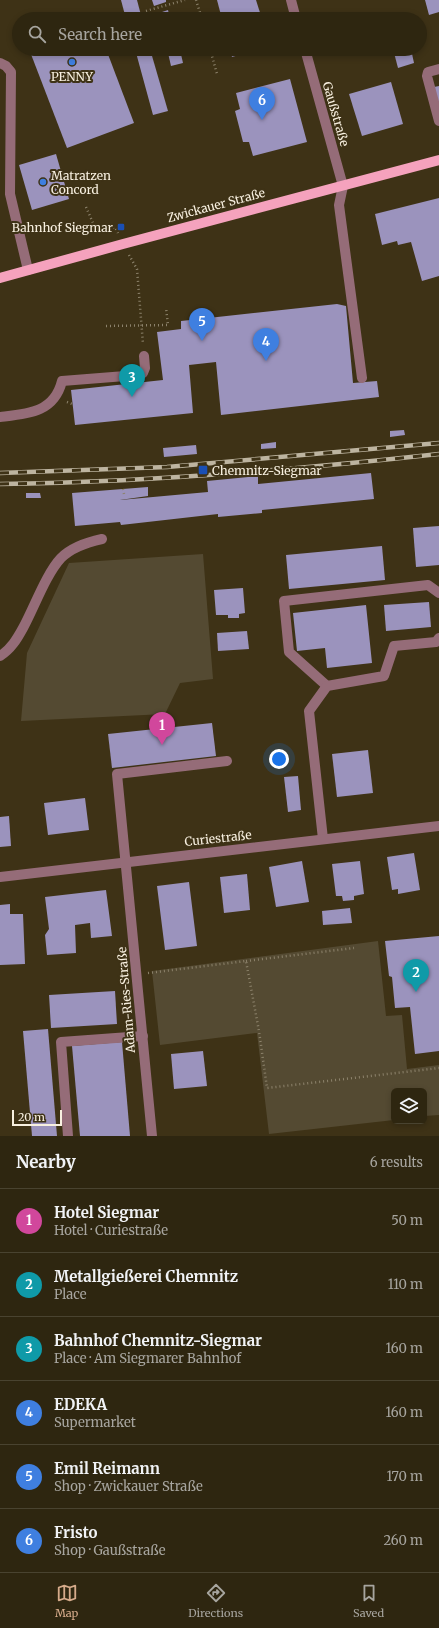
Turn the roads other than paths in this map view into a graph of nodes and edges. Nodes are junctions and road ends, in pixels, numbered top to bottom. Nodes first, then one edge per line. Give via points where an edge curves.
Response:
1 (291, 0) edge
2 (294, 12) edge
3 (307, 56) edge
4 (0, 62) edge
5 (439, 68) edge
6 (439, 121) edge
7 (439, 160) edge
8 (343, 186) junction
9 (28, 270) junction
10 (0, 278) edge
11 (144, 356) road end
12 (362, 378) dead end
13 (0, 417) edge
14 (102, 539) dead end
15 (439, 593) edge
16 (439, 638) edge
17 (0, 656) edge
18 (327, 686) junction
19 (228, 761) dead end
20 (439, 826) edge
21 (323, 839) junction
22 (126, 862) junction
23 (0, 877) edge
24 (143, 1036) junction
25 (68, 1136) edge
26 (152, 1136) edge

1 - 2 street
3 - 8 street, Gaußstraße
4 - 9 street via 11,72 10,194
5 - 6 street via 428,72 427,76
7 - 8 main road, Zwickauer Straße
8 - 9 main road, Zwickauer Straße
8 - 12 street via 339,205
9 - 10 main road, Zwickauer Straße
11 - 13 street via 143,373 62,381 57,394 46,406 28,414
14 - 17 street via 74,548 61,558 18,638
15 - 18 street via 428,585 284,601 289,652
16 - 18 street via 436,642 394,646 384,676
18 - 21 street via 309,711
19 - 22 street, Adam-Ries-Straße via 117,774
20 - 21 street, Curiestraße
21 - 22 street, Curiestraße
22 - 23 street, Curiestraße
22 - 24 street, Adam-Ries-Straße
24 - 25 street via 61,1042
24 - 26 street, Adam-Ries-Straße

